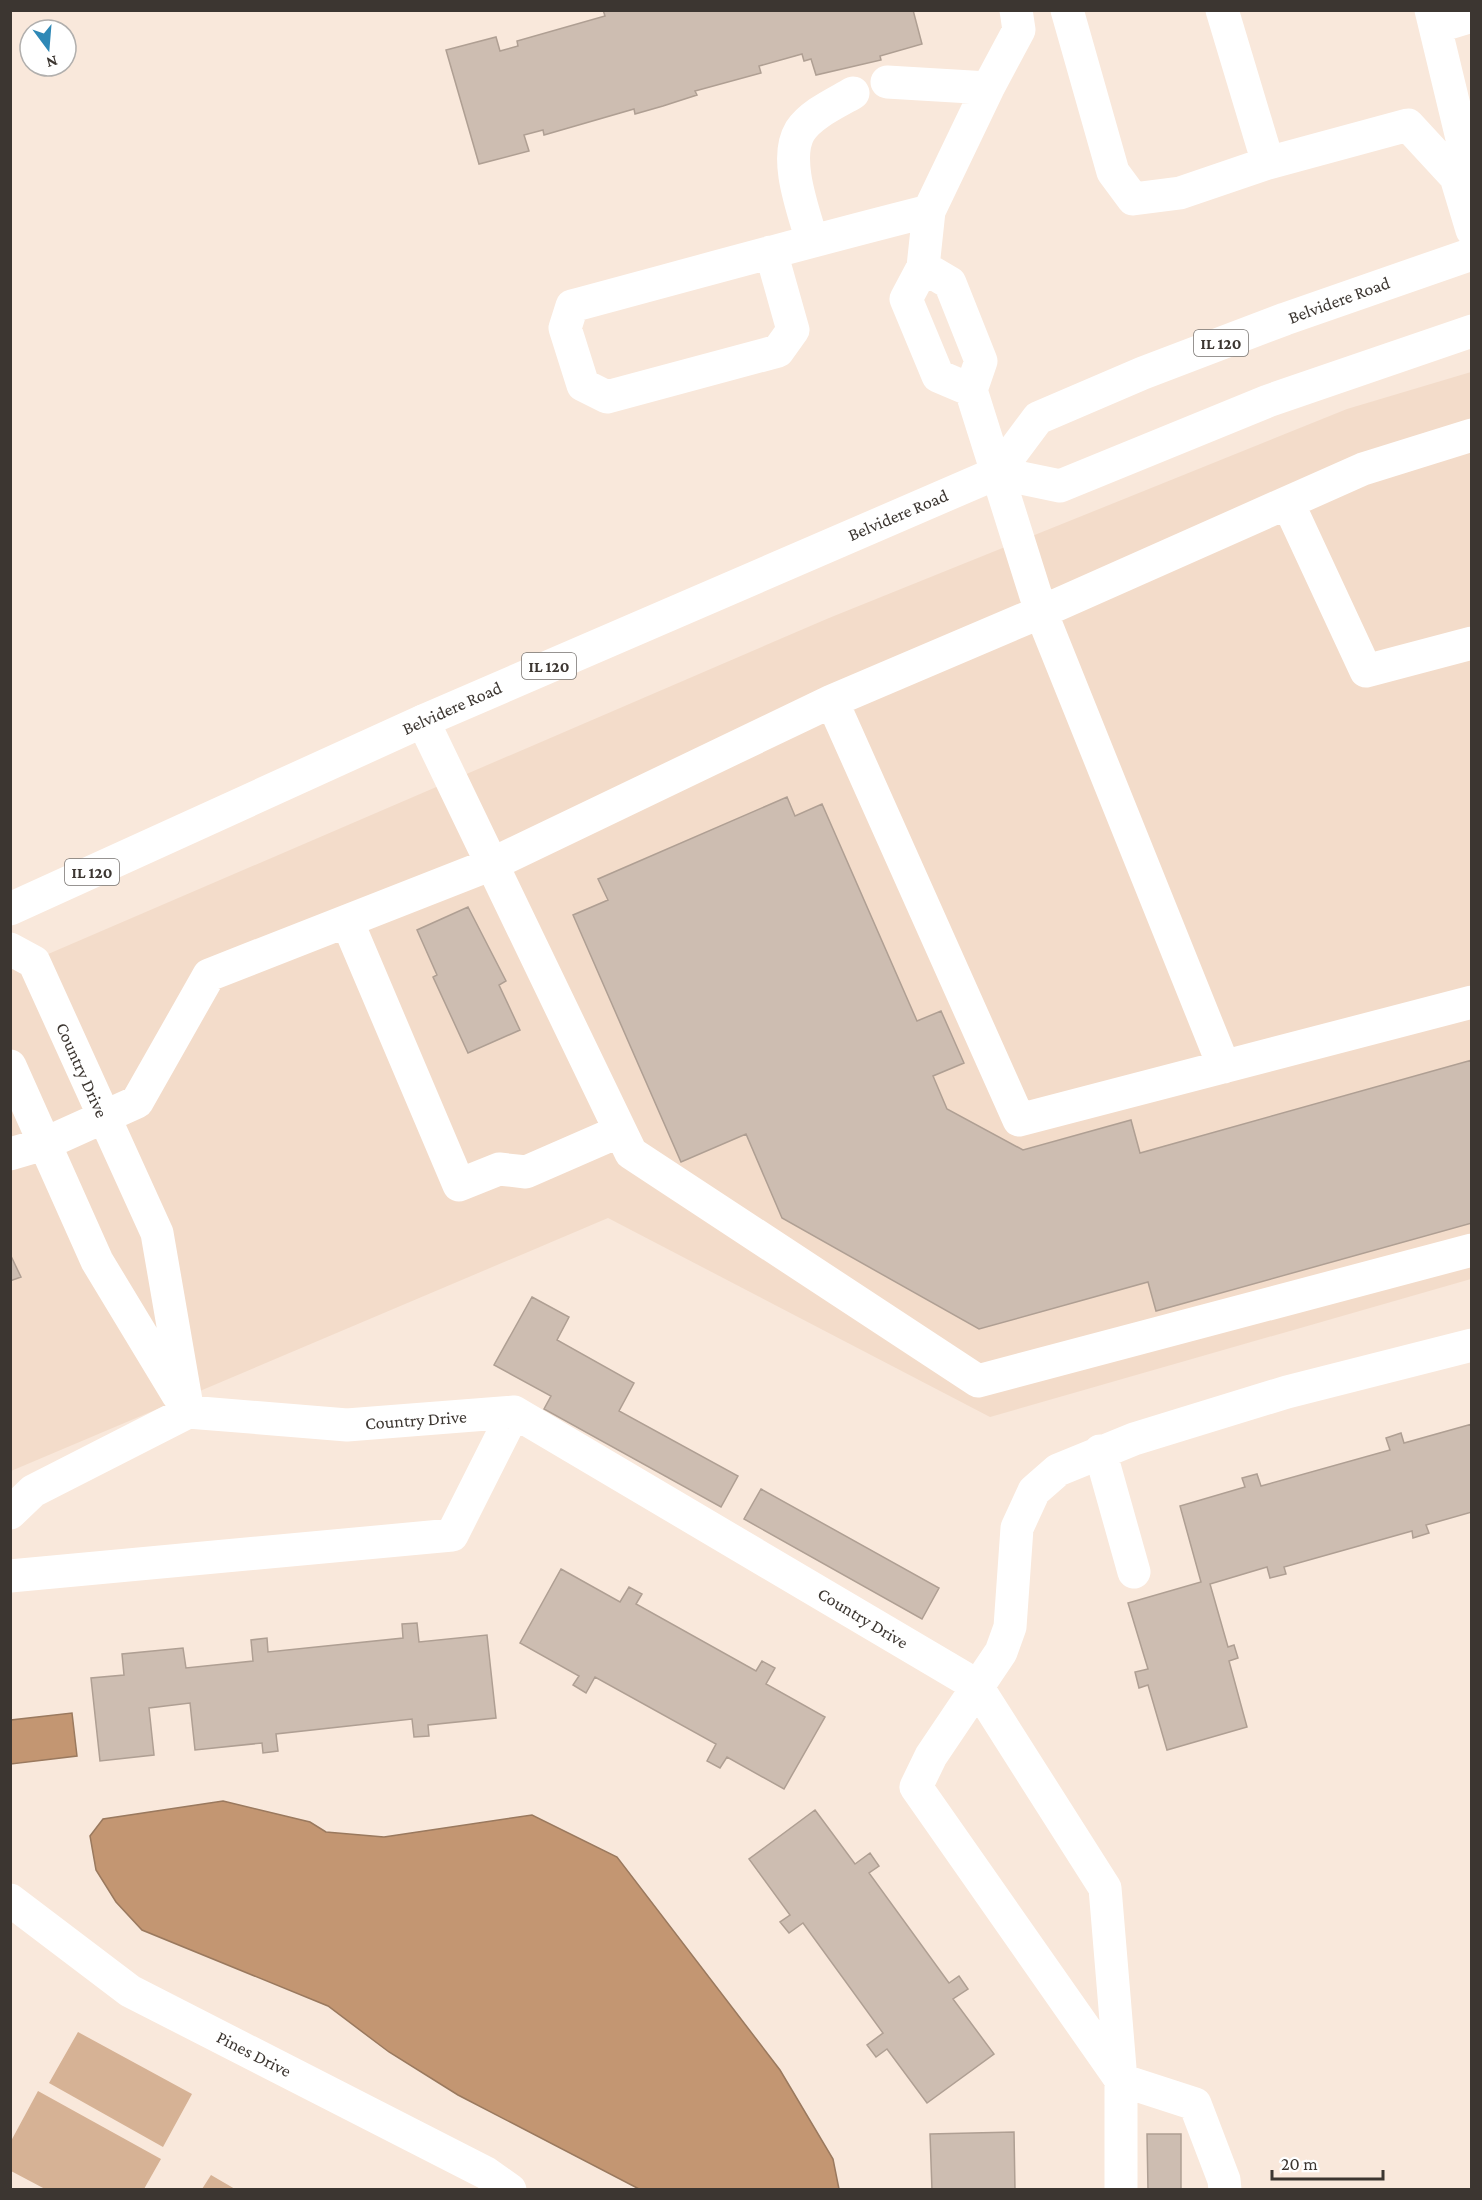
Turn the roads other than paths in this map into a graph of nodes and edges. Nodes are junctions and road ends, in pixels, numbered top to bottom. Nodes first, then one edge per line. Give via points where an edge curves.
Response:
1 (1016, 10) edge
2 (1067, 10) edge
3 (1222, 10) edge
4 (1472, 16) edge
5 (1434, 19) edge
6 (1461, 81) edge
7 (887, 82) dead end
8 (988, 88) junction
9 (853, 93) dead end
10 (1464, 159) edge
11 (1268, 163) junction
12 (929, 211) junction
13 (1472, 230) edge
14 (812, 241) junction
15 (771, 252) junction
16 (1472, 254) edge
17 (923, 267) junction
18 (1472, 331) edge
19 (971, 390) junction
20 (1472, 435) edge
21 (997, 473) junction
22 (1288, 503) junction
23 (1041, 612) junction
24 (1472, 643) edge
25 (832, 701) junction
26 (423, 721) junction
27 (492, 864) junction
28 (10, 909) edge
29 (347, 921) junction
30 (10, 949) edge
31 (1472, 1002) edge
32 (10, 1066) edge
33 (1224, 1066) junction
34 (104, 1117) junction
35 (620, 1131) junction
36 (44, 1144) junction
37 (10, 1154) edge
38 (1472, 1250) edge
39 (1472, 1345) edge
40 (188, 1412) junction
41 (514, 1412) junction
42 (1100, 1451) junction
43 (10, 1513) edge
44 (1134, 1572) dead end
45 (10, 1576) edge
46 (976, 1685) junction
47 (14, 1911) edge
48 (1121, 2080) junction
49 (487, 2184) edge
50 (1121, 2190) edge
51 (1225, 2190) edge

1 - 8 street via 1018,30
2 - 11 street via 1113,172 1133,199 1180,193
3 - 11 street
4 - 5 street
5 - 6 street
6 - 10 street
7 - 8 street
8 - 12 street
9 - 14 street via 800,131 793,162
10 - 11 street via 1408,125
10 - 13 street
12 - 14 street
12 - 17 street
14 - 15 street
15 - 15 street via 572,306 565,328 583,386 607,397 778,351 793,330
16 - 21 street, Belvidere Road / IL 120 via 1285,319 1038,418
17 - 19 street via 950,283 981,361
17 - 19 street via 906,299 938,376
18 - 21 street via 1268,401 1060,486
19 - 21 street
20 - 22 street via 1363,469
21 - 23 street
21 - 26 street, Belvidere Road / IL 120
22 - 23 street
22 - 24 street via 1366,671
23 - 25 street
23 - 33 street
25 - 27 street
25 - 33 street via 1019,1120
26 - 27 street
26 - 28 street, Belvidere Road / IL 120
27 - 29 street
27 - 35 street
29 - 34 street via 209,975 137,1102
29 - 35 street via 459,1185 499,1169 526,1172
30 - 34 street, Country Drive via 34,962
31 - 33 street
32 - 36 street
34 - 36 street
34 - 40 street, Country Drive via 157,1233
35 - 38 street via 631,1153 978,1381
36 - 37 street
36 - 40 street via 97,1261
39 - 42 street via 1287,1392
40 - 41 street, Country Drive via 347,1425
40 - 43 street via 33,1491
41 - 45 street via 452,1535
41 - 46 street, Country Drive
42 - 44 street
42 - 46 street via 1058,1470 1034,1491 1017,1528 1010,1627 1001,1652
46 - 48 street, Country Drive via 1105,1888
46 - 48 street via 916,1787
47 - 49 street, Pines Drive via 130,1990
48 - 50 street, Country Drive
48 - 51 street via 1195,2104

